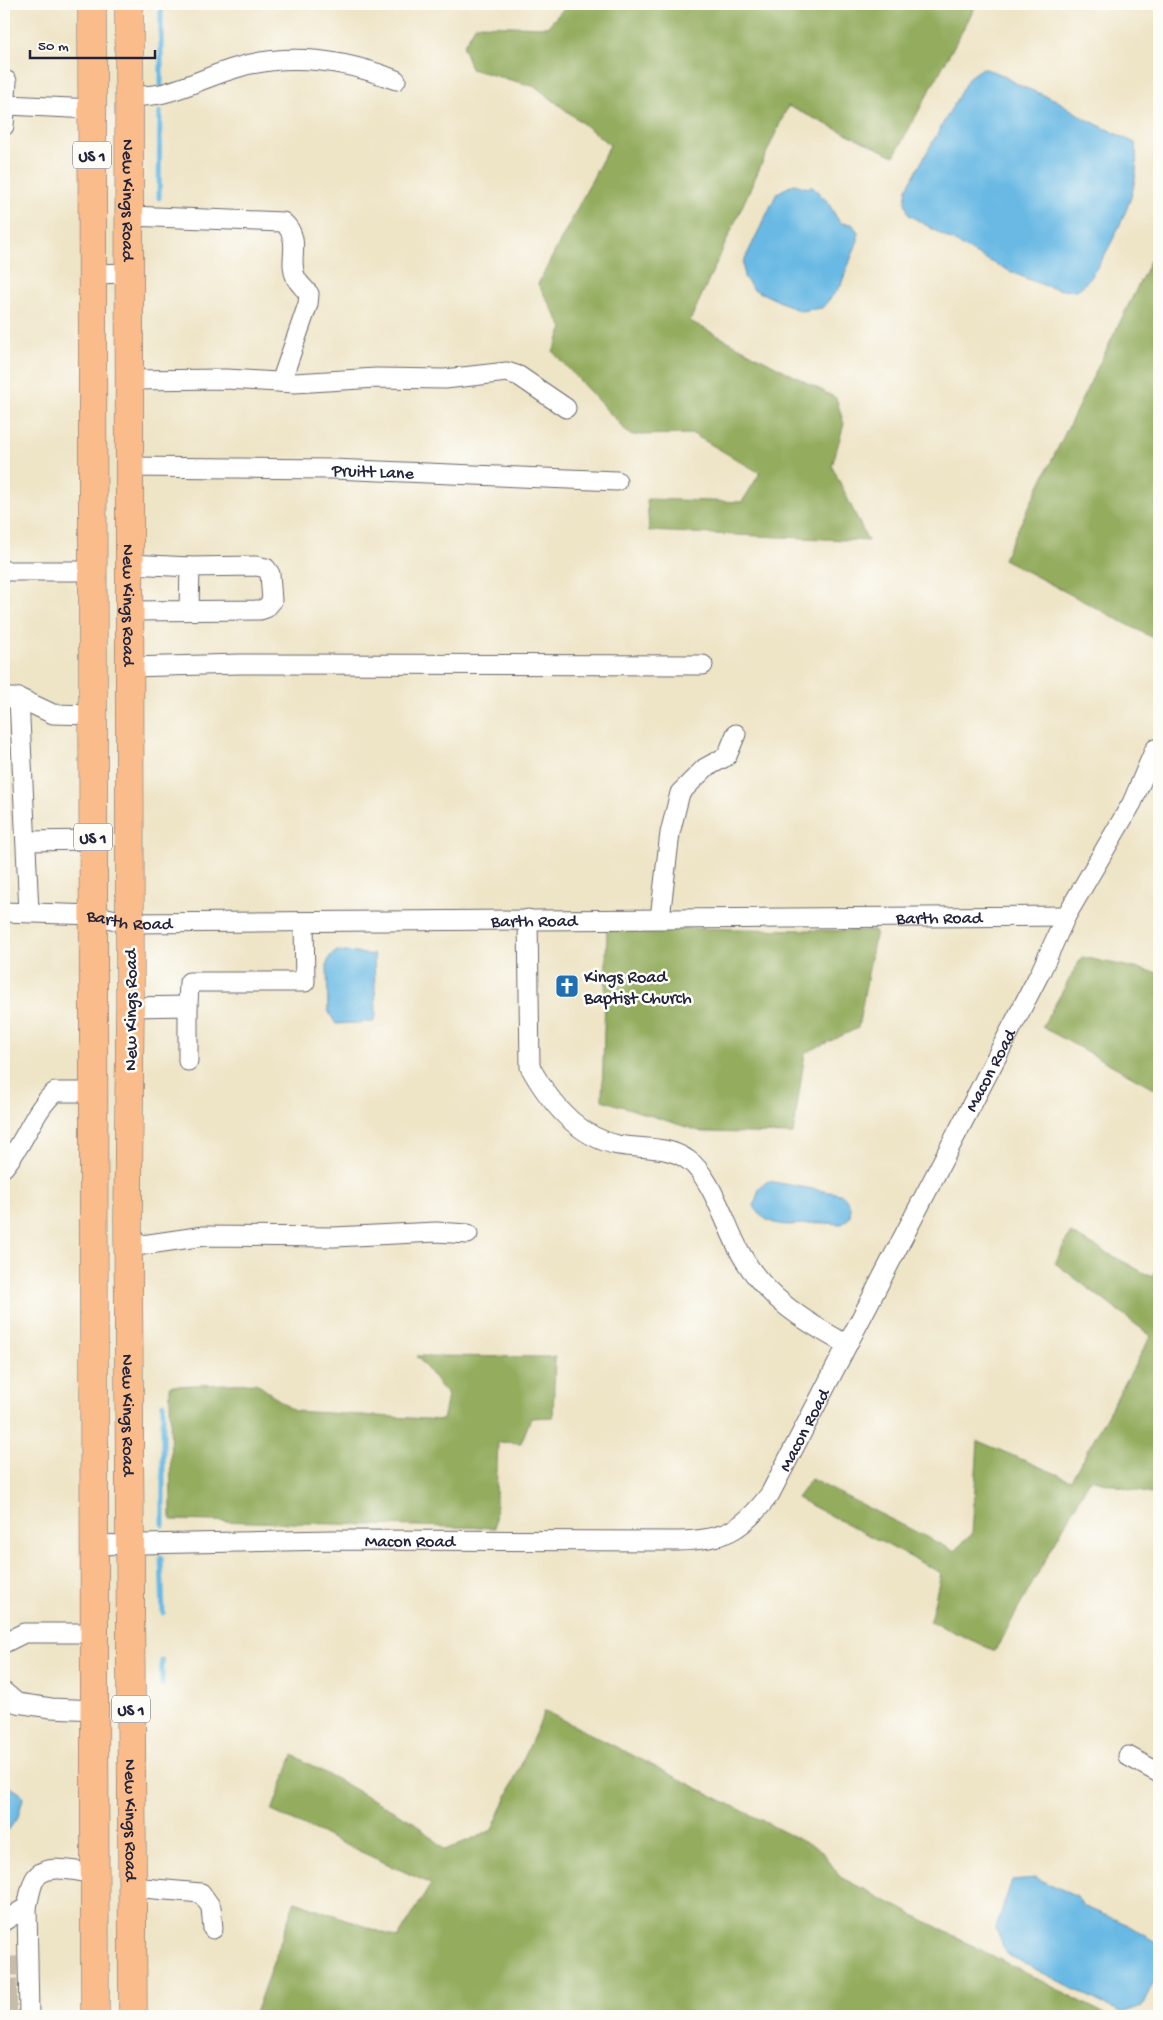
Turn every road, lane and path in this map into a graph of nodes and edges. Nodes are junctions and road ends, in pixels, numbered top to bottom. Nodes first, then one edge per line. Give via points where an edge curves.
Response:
1 (92, 4) edge
2 (129, 4) edge
3 (4, 80) edge
4 (396, 80) dead end
5 (130, 97) junction
6 (7, 105) junction
7 (92, 109) junction
8 (4, 126) edge
9 (130, 216) junction
10 (130, 273) junction
11 (92, 274) junction
12 (130, 380) junction
13 (280, 382) junction
14 (566, 408) dead end
15 (129, 467) junction
16 (616, 481) dead end
17 (131, 564) junction
18 (190, 567) junction
19 (4, 571) edge
20 (93, 571) junction
21 (189, 610) junction
22 (130, 611) junction
23 (702, 665) dead end
24 (130, 667) junction
25 (11, 698) edge
26 (93, 715) junction
27 (736, 734) dead end
28 (1155, 749) dead end
29 (93, 840) junction
30 (26, 842) junction
31 (4, 912) edge
32 (29, 912) junction
33 (93, 915) junction
34 (1066, 916) junction
35 (660, 918) junction
36 (528, 919) junction
37 (304, 922) junction
38 (130, 923) junction
39 (188, 1006) junction
40 (130, 1007) junction
41 (188, 1062) dead end
42 (94, 1092) junction
43 (4, 1167) edge
44 (468, 1234) dead end
45 (129, 1248) junction
46 (846, 1344) junction
47 (130, 1544) junction
48 (94, 1545) junction
49 (94, 1633) junction
50 (4, 1643) edge
51 (95, 1674) junction
52 (4, 1692) edge
53 (95, 1710) junction
54 (1128, 1756) dead end
55 (1159, 1773) edge
56 (95, 1874) junction
57 (132, 1880) junction
58 (27, 1907) junction
59 (4, 1921) edge
60 (213, 1930) dead end
61 (25, 2010) edge
62 (95, 2016) edge
63 (113, 2016) edge
64 (133, 2016) edge

1 - 7 highway, New Kings Road / US 1
2 - 5 highway, New Kings Road / US 1
3 - 6 street via 7,81
4 - 5 street via 337,62 274,61 241,66 161,94
5 - 9 highway, New Kings Road / US 1
6 - 7 street
6 - 8 street
7 - 11 highway, New Kings Road / US 1
9 - 10 highway, New Kings Road / US 1
9 - 13 street via 283,222 289,227 293,235 295,276 309,294
10 - 11 street
10 - 12 highway, New Kings Road / US 1
11 - 20 highway, New Kings Road / US 1
12 - 13 street
12 - 15 highway, New Kings Road / US 1
13 - 14 street via 445,379 507,372 519,376
15 - 16 street, Pruitt Lane via 332,469
15 - 17 highway, New Kings Road / US 1
17 - 18 street
17 - 22 highway, New Kings Road / US 1
18 - 21 street
18 - 21 street via 266,568 270,574 272,600 260,610
19 - 20 street
20 - 26 highway, New Kings Road / US 1
21 - 22 street
22 - 24 highway, New Kings Road / US 1
23 - 24 street via 240,664
24 - 38 highway, New Kings Road / US 1
25 - 26 street via 53,714
25 - 30 street
26 - 29 highway, New Kings Road / US 1
27 - 35 street via 727,756 705,768 680,793 670,833
28 - 34 street, Macon Road via 1132,803
29 - 30 street
29 - 33 highway, New Kings Road / US 1
30 - 32 street
31 - 32 street, Barth Road
32 - 33 street, Barth Road
33 - 38 street, Barth Road
33 - 42 highway, New Kings Road / US 1
34 - 35 street, Barth Road
34 - 46 street, Macon Road via 1041,971
35 - 36 street, Barth Road
36 - 37 street, Barth Road
36 - 46 street via 530,1068 553,1102 570,1121 597,1138 618,1145 672,1152 688,1160 701,1172 742,1256 759,1280 808,1323
37 - 38 street, Barth Road
37 - 39 street via 305,982 189,982
38 - 40 highway, New Kings Road / US 1
39 - 40 street
39 - 41 street
40 - 45 highway, New Kings Road / US 1
42 - 43 street via 55,1092 43,1102 23,1142
42 - 48 highway, New Kings Road / US 1
44 - 45 street via 204,1236
45 - 47 highway, New Kings Road / US 1
46 - 47 street, Macon Road via 770,1494 756,1513 737,1530 722,1537 678,1541 332,1540
47 - 48 street, Macon Road
47 - 57 highway, New Kings Road / US 1
48 - 49 highway, New Kings Road / US 1
49 - 50 street via 24,1633
49 - 51 highway, New Kings Road / US 1
51 - 53 highway, New Kings Road / US 1
51 - 57 highway via 113,1772 115,1848 118,1860
52 - 53 street via 17,1703
53 - 56 highway, New Kings Road / US 1
54 - 55 street
56 - 58 street via 52,1868 40,1873 33,1881
56 - 62 highway, New Kings Road / US 1
56 - 63 highway via 106,1880 113,1892
57 - 60 street via 201,1893 211,1907
57 - 64 highway, New Kings Road / US 1
58 - 59 street
58 - 61 street via 22,1966

